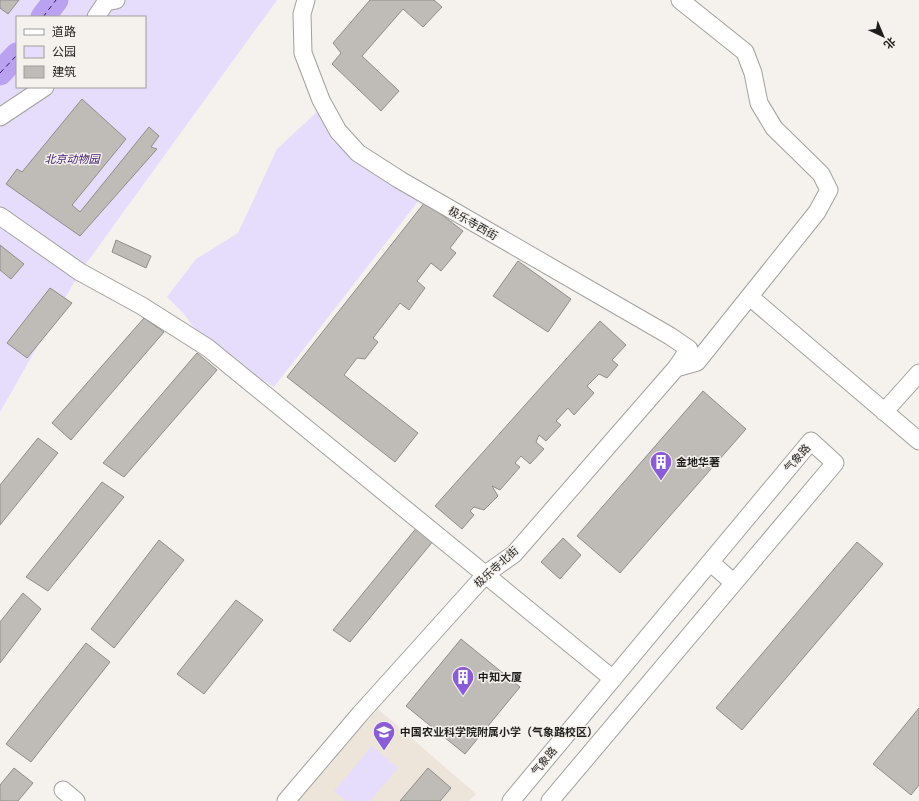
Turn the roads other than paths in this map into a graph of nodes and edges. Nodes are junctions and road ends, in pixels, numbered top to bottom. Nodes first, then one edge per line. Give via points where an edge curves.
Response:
1 (116, 0) edge
2 (306, 0) edge
3 (680, 0) edge
4 (97, 16) edge
5 (44, 88) edge
6 (0, 117) edge
7 (0, 216) edge
8 (750, 297) junction
9 (689, 350) joint
10 (676, 368) junction
11 (919, 373) edge
12 (884, 412) junction
13 (919, 441) edge
14 (710, 562) junction
15 (486, 574) junction
16 (734, 583) junction
17 (613, 679) junction
18 (63, 790) dead end
19 (76, 801) edge
20 (286, 801) edge
21 (511, 801) edge
22 (550, 801) edge

1 - 4 street via 106,2
2 - 9 street, 极乐寺西街 via 302,14 303,53 321,100 338,131 358,153 400,180 670,336
3 - 8 street via 745,52 753,72 759,103 770,122 821,174 830,190 817,212
5 - 6 street
7 - 15 street via 80,272 142,306 208,348
8 - 10 street via 697,362
8 - 12 street
9 - 10 street, 极乐寺北街
10 - 15 street, 极乐寺北街 via 514,554
11 - 12 street
12 - 13 street
14 - 16 street
14 - 16 street, 气象路 via 811,441 835,463
14 - 17 street, 气象路
15 - 17 street
15 - 20 street, 极乐寺北街
16 - 22 street, 气象路
17 - 21 street, 气象路
18 - 19 street

